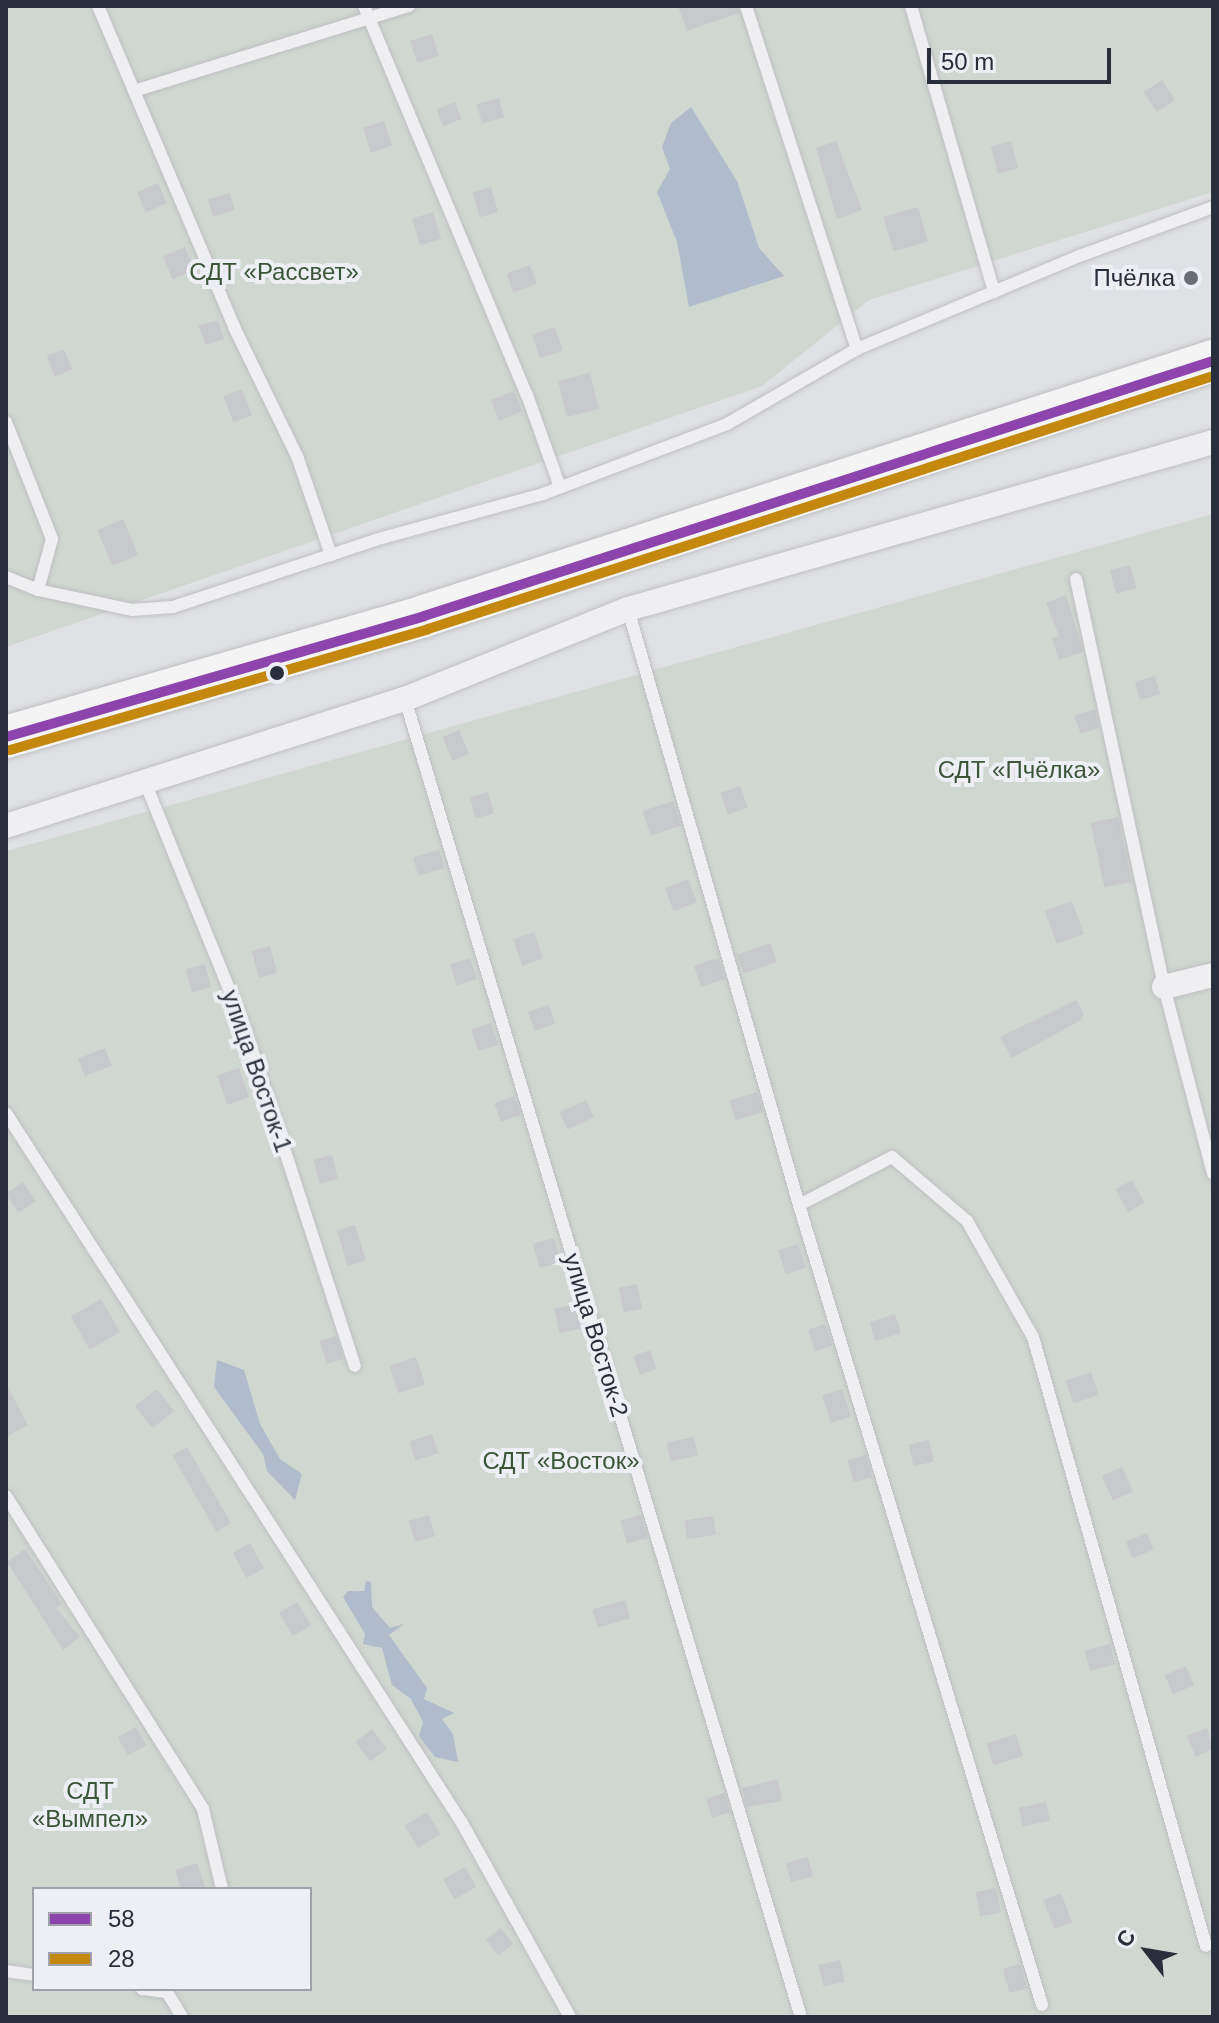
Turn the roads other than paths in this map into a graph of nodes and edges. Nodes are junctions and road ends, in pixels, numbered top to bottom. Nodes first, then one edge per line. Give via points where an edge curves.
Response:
1 (98, 6) edge
2 (364, 6) edge
3 (409, 6) edge
4 (746, 6) edge
5 (911, 6) edge
6 (368, 21) junction
7 (134, 91) junction
8 (1213, 207) edge
9 (994, 292) junction
10 (857, 349) junction
11 (1213, 361) edge
12 (6, 422) edge
13 (1213, 442) edge
14 (560, 487) junction
15 (331, 555) junction
16 (6, 577) edge
17 (1076, 579) dead end
18 (38, 590) junction
19 (628, 609) junction
20 (405, 699) junction
21 (6, 737) edge
22 (145, 782) junction
23 (6, 826) edge
24 (1213, 975) edge
25 (1164, 987) junction
26 (6, 1113) edge
27 (1213, 1174) edge
28 (799, 1205) junction
29 (355, 1366) dead end
30 (6, 1496) edge
31 (222, 1887) edge
32 (1206, 1946) dead end
33 (6, 1971) edge
34 (32, 1975) edge
35 (168, 1991) edge
36 (1042, 2005) dead end
37 (182, 2017) edge
38 (570, 2017) edge
39 (801, 2017) edge

1 - 7 lane
2 - 6 lane
3 - 6 lane
4 - 10 lane
5 - 9 lane
6 - 7 lane
6 - 14 lane via 527,395
7 - 15 lane via 234,327 297,456
8 - 9 lane
9 - 10 lane
10 - 14 lane via 727,424
11 - 21 highway via 424,616
12 - 18 lane via 52,539
13 - 19 street
14 - 15 lane
15 - 18 lane via 173,607 132,610
16 - 18 lane
17 - 25 lane
19 - 20 street
19 - 28 lane
20 - 22 street
20 - 39 lane, улица Восток-2
22 - 23 street
22 - 29 lane, улица Восток-1 via 246,1031
24 - 25 street
25 - 27 lane
26 - 38 lane via 462,1823
28 - 32 lane via 892,1157 967,1221 1033,1337
28 - 36 lane
30 - 31 lane via 203,1809
33 - 34 lane
35 - 37 lane

